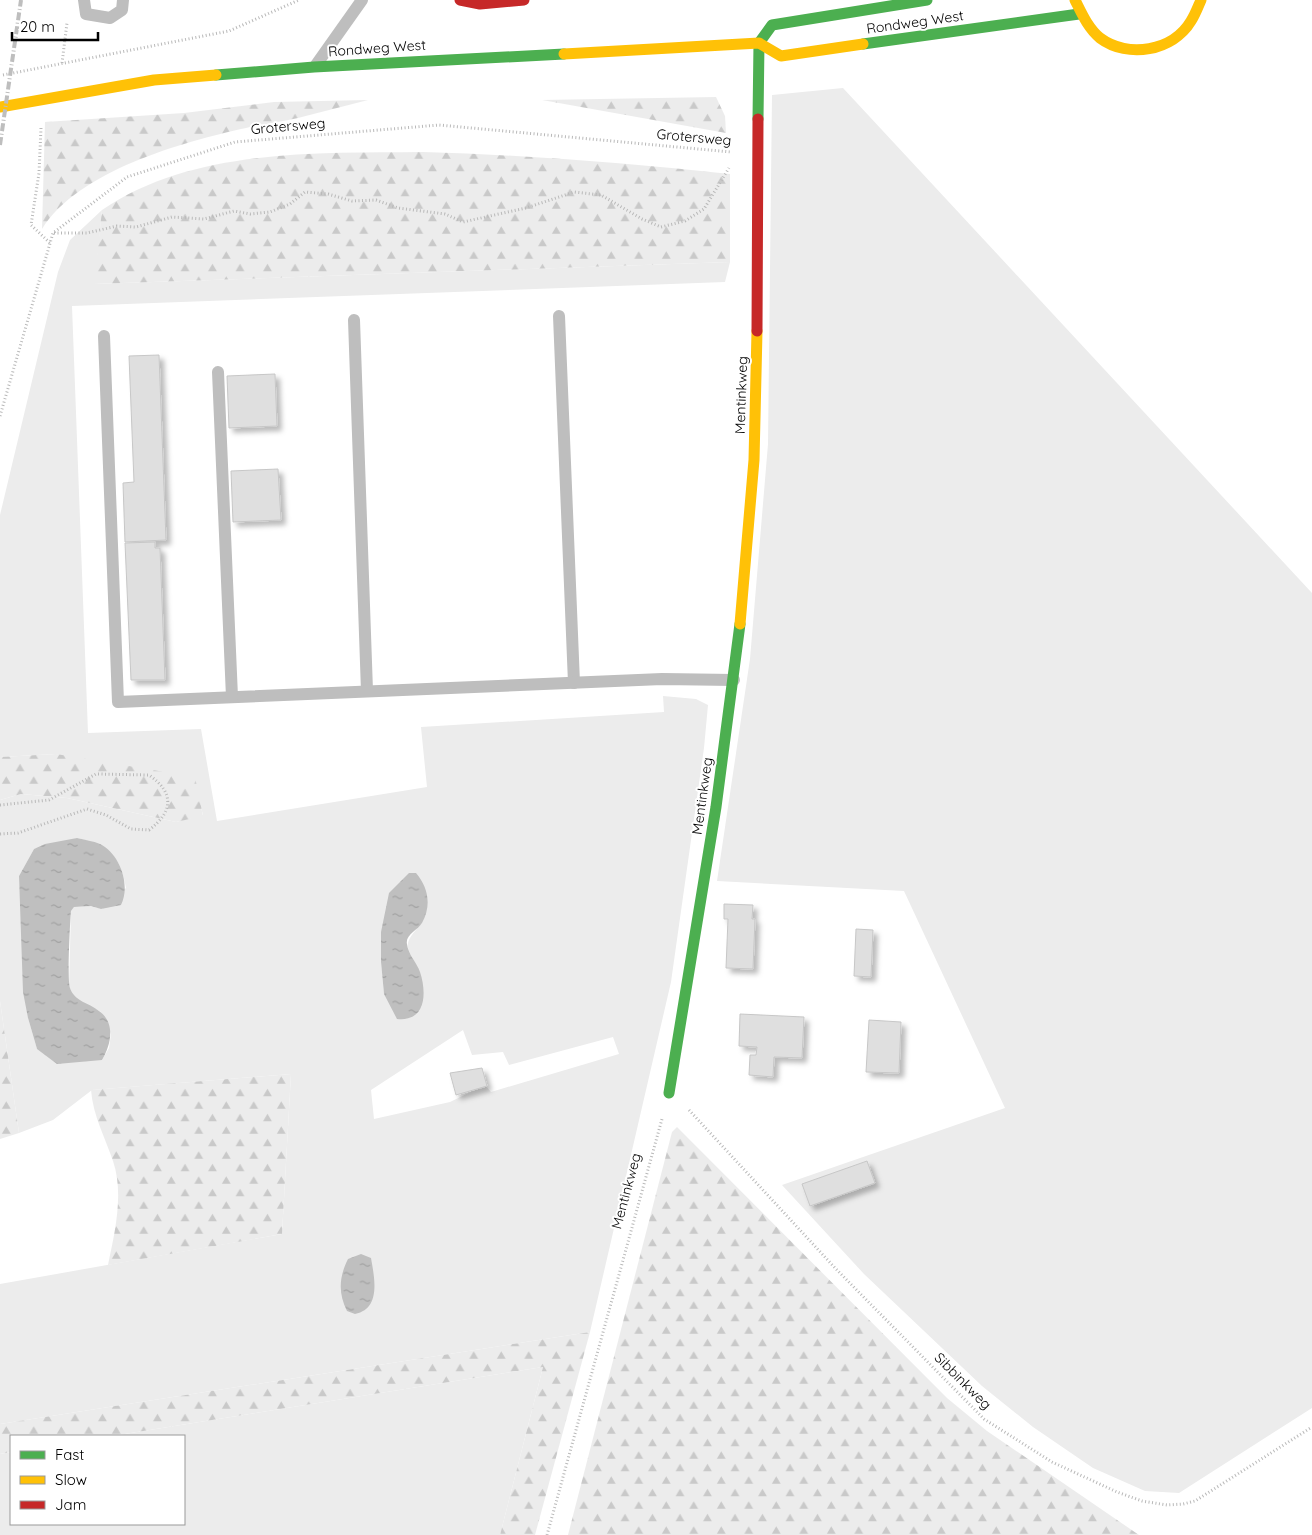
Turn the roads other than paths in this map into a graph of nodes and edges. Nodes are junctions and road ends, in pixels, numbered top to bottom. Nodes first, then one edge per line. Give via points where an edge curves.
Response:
1 (84, 0) edge
2 (123, 0) edge
3 (362, 0) edge
4 (460, 0) edge
5 (524, 0) edge
6 (927, 0) edge
7 (1075, 0) edge
8 (1201, 0) edge
9 (1079, 14) junction
10 (759, 43) junction
11 (314, 67) junction
12 (0, 107) edge
13 (559, 316) dead end
14 (354, 320) dead end
15 (104, 336) dead end
16 (218, 372) dead end
17 (734, 680) junction
18 (574, 683) junction
19 (367, 691) junction
20 (232, 697) junction
21 (669, 1093) road end

1 - 2 lane via 86,14 110,18 122,10
3 - 11 lane
4 - 5 main road via 480,4
6 - 10 main road, Rondweg West via 772,25
7 - 9 main road
8 - 9 main road via 1186,31 1169,43 1149,50 1128,50 1108,44 1091,31
9 - 10 main road, Rondweg West via 781,56
10 - 11 main road, Rondweg West
10 - 17 main road, Mentinkweg via 756,155 758,367 750,520
11 - 12 main road, Rondweg West via 154,80
13 - 18 lane
14 - 19 lane
15 - 20 lane via 118,702
16 - 20 lane
17 - 18 lane
17 - 21 main road, Mentinkweg
18 - 19 lane
19 - 20 lane

